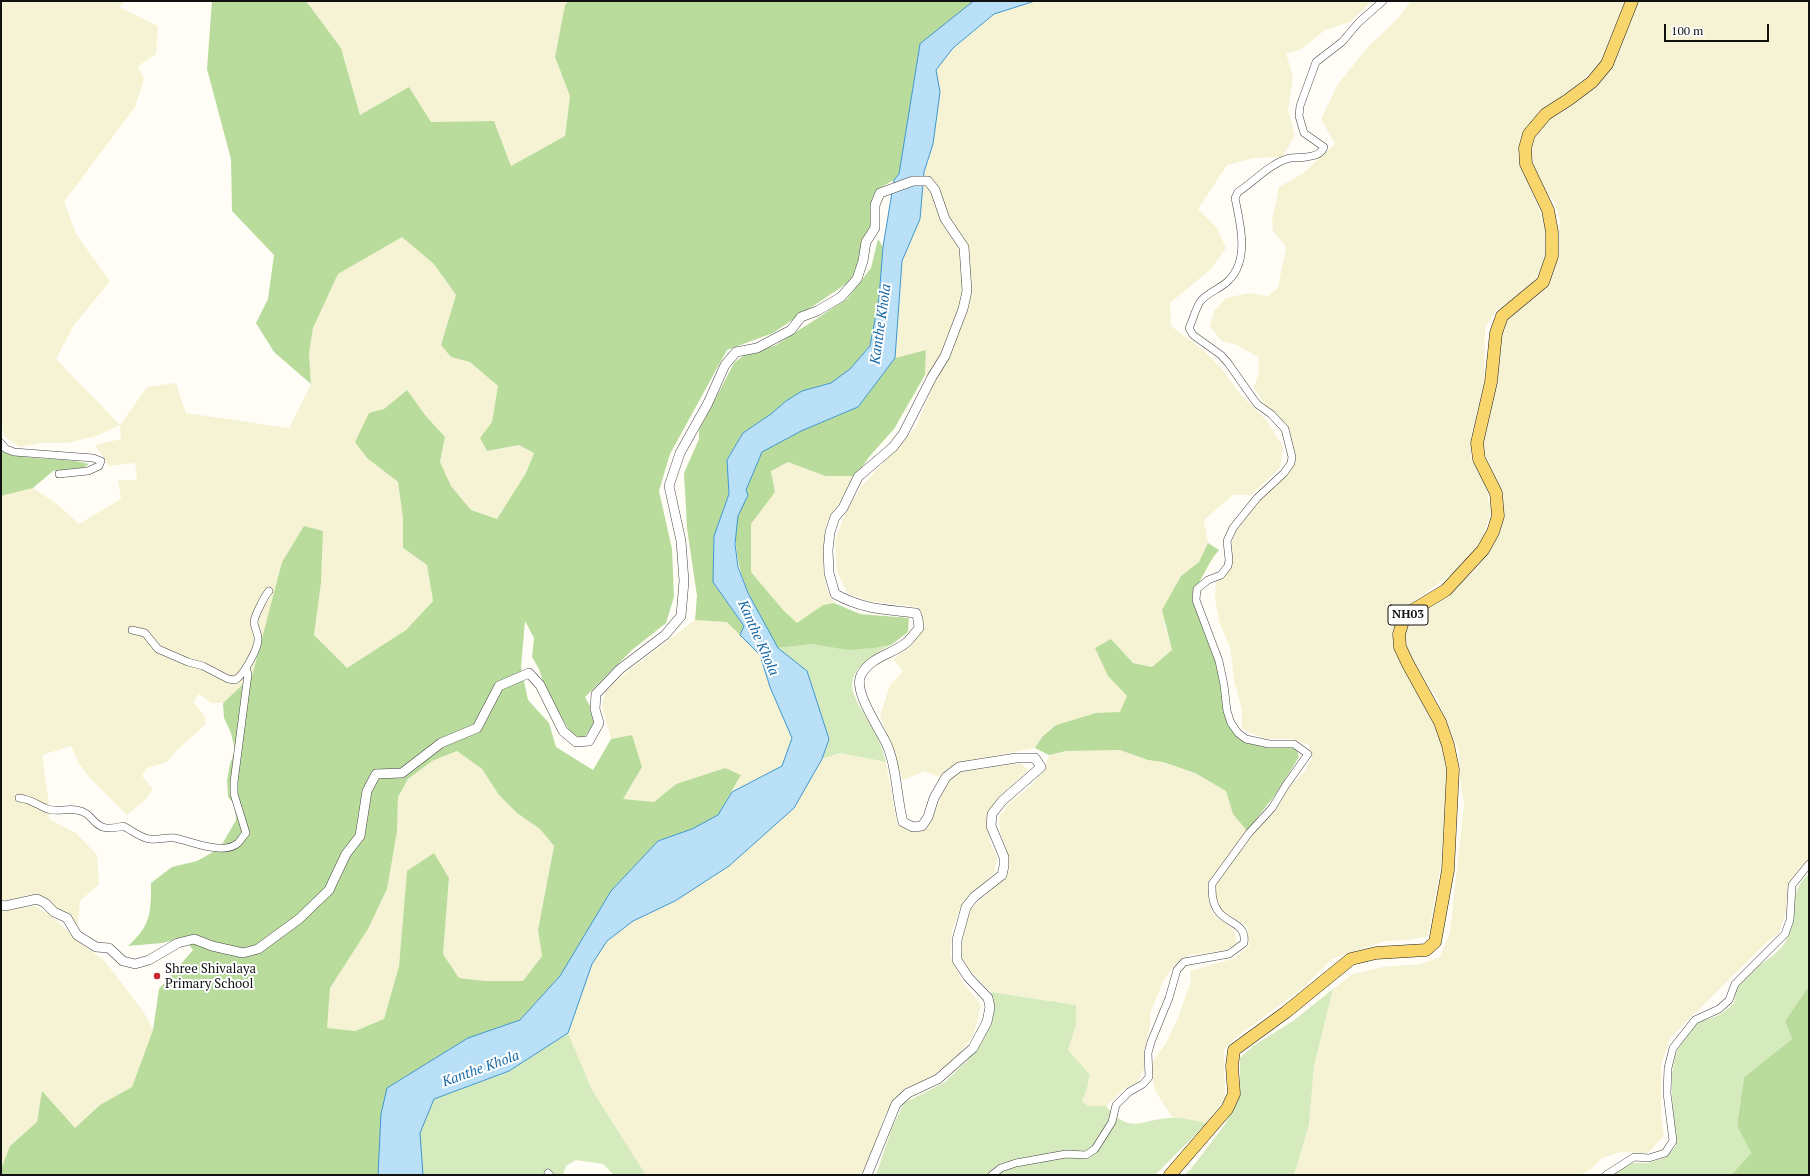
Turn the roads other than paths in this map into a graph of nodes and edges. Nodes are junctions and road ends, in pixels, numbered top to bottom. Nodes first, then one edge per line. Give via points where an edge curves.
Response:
1 (1383, 1) edge
2 (1632, 1) edge
3 (1, 444) edge
4 (59, 474) dead end
5 (269, 591) dead end
6 (132, 630) dead end
7 (246, 668) junction
8 (19, 798) dead end
9 (1809, 864) edge
10 (1, 905) edge
11 (867, 1175) edge
12 (992, 1175) edge
13 (1170, 1175) edge
14 (1606, 1175) edge

1 - 12 street via 1359,22 1342,42 1316,62 1313,69 1299,116 1304,133 1322,144 1322,151 1318,155 1290,158 1271,166 1238,192 1235,198 1242,234 1242,251 1236,272 1200,302 1189,328 1193,335 1221,355 1257,404 1285,429 1292,456 1291,463 1284,473 1256,498 1233,528 1227,541 1230,560 1228,566 1221,575 1208,580 1197,590 1196,600 1219,661 1227,711 1231,723 1246,739 1269,744 1294,744 1308,754 1272,808 1249,833 1212,884 1214,905 1219,913 1243,930 1244,943 1229,954 1184,962 1177,970 1148,1053 1148,1077 1116,1105 1112,1122 1095,1149 1086,1155 1066,1154 1016,1163 1001,1168
2 - 13 main road, NH03 via 1607,64 1592,82 1546,114 1529,134 1525,148 1526,164 1548,210 1552,232 1552,256 1543,282 1502,316 1496,333 1491,382 1477,443 1479,459 1496,493 1498,516 1493,532 1483,550 1446,590 1413,610 1403,621 1399,634 1400,647 1440,722 1453,769 1448,870 1435,942 1426,950 1376,953 1351,959 1234,1050 1234,1094 1227,1110
3 - 4 street via 14,452 93,458 101,461 99,466 88,471
5 - 7 street via 255,617 258,642
6 - 7 street via 145,633 152,644 166,654 202,666 228,679 239,678
7 - 8 street via 248,674 241,714 234,794 246,833 237,844 226,847 197,845 176,838 141,837 122,826 112,829 101,828 89,816 77,810 45,809 37,803
9 - 14 street via 1792,886 1790,920 1785,934 1734,984 1729,1000 1719,1009 1695,1020 1673,1048 1668,1068 1667,1093 1673,1141 1665,1153 1649,1158 1634,1157
10 - 11 street via 37,899 67,918 77,935 96,947 109,948 123,961 135,964 148,960 178,943 194,939 243,953 258,949 299,919 329,890 346,854 360,836 367,791 376,774 402,773 441,743 477,728 499,686 529,673 540,685 563,731 576,742 589,741 599,723 595,709 596,694 620,669 665,635 681,616 684,581 681,541 669,486 680,453 708,403 725,365 736,352 758,348 791,330 802,317 841,297 857,279 866,242 875,228 875,204 880,193 913,181 928,181 935,190 945,219 964,247 967,291 963,309 945,356 903,434 893,447 858,477 835,517 828,550 829,573 834,594 865,607 916,613 918,619 918,628 907,642 877,658 868,666 860,676 858,689 885,740 892,759 903,822 913,827 922,826 946,777 959,767 1016,758 1035,758 1041,767 1002,801 992,814 991,826 1004,857 1002,875 966,907 957,940 957,960 968,977 988,998 990,1007 987,1022 973,1048 938,1079 908,1093 896,1104

